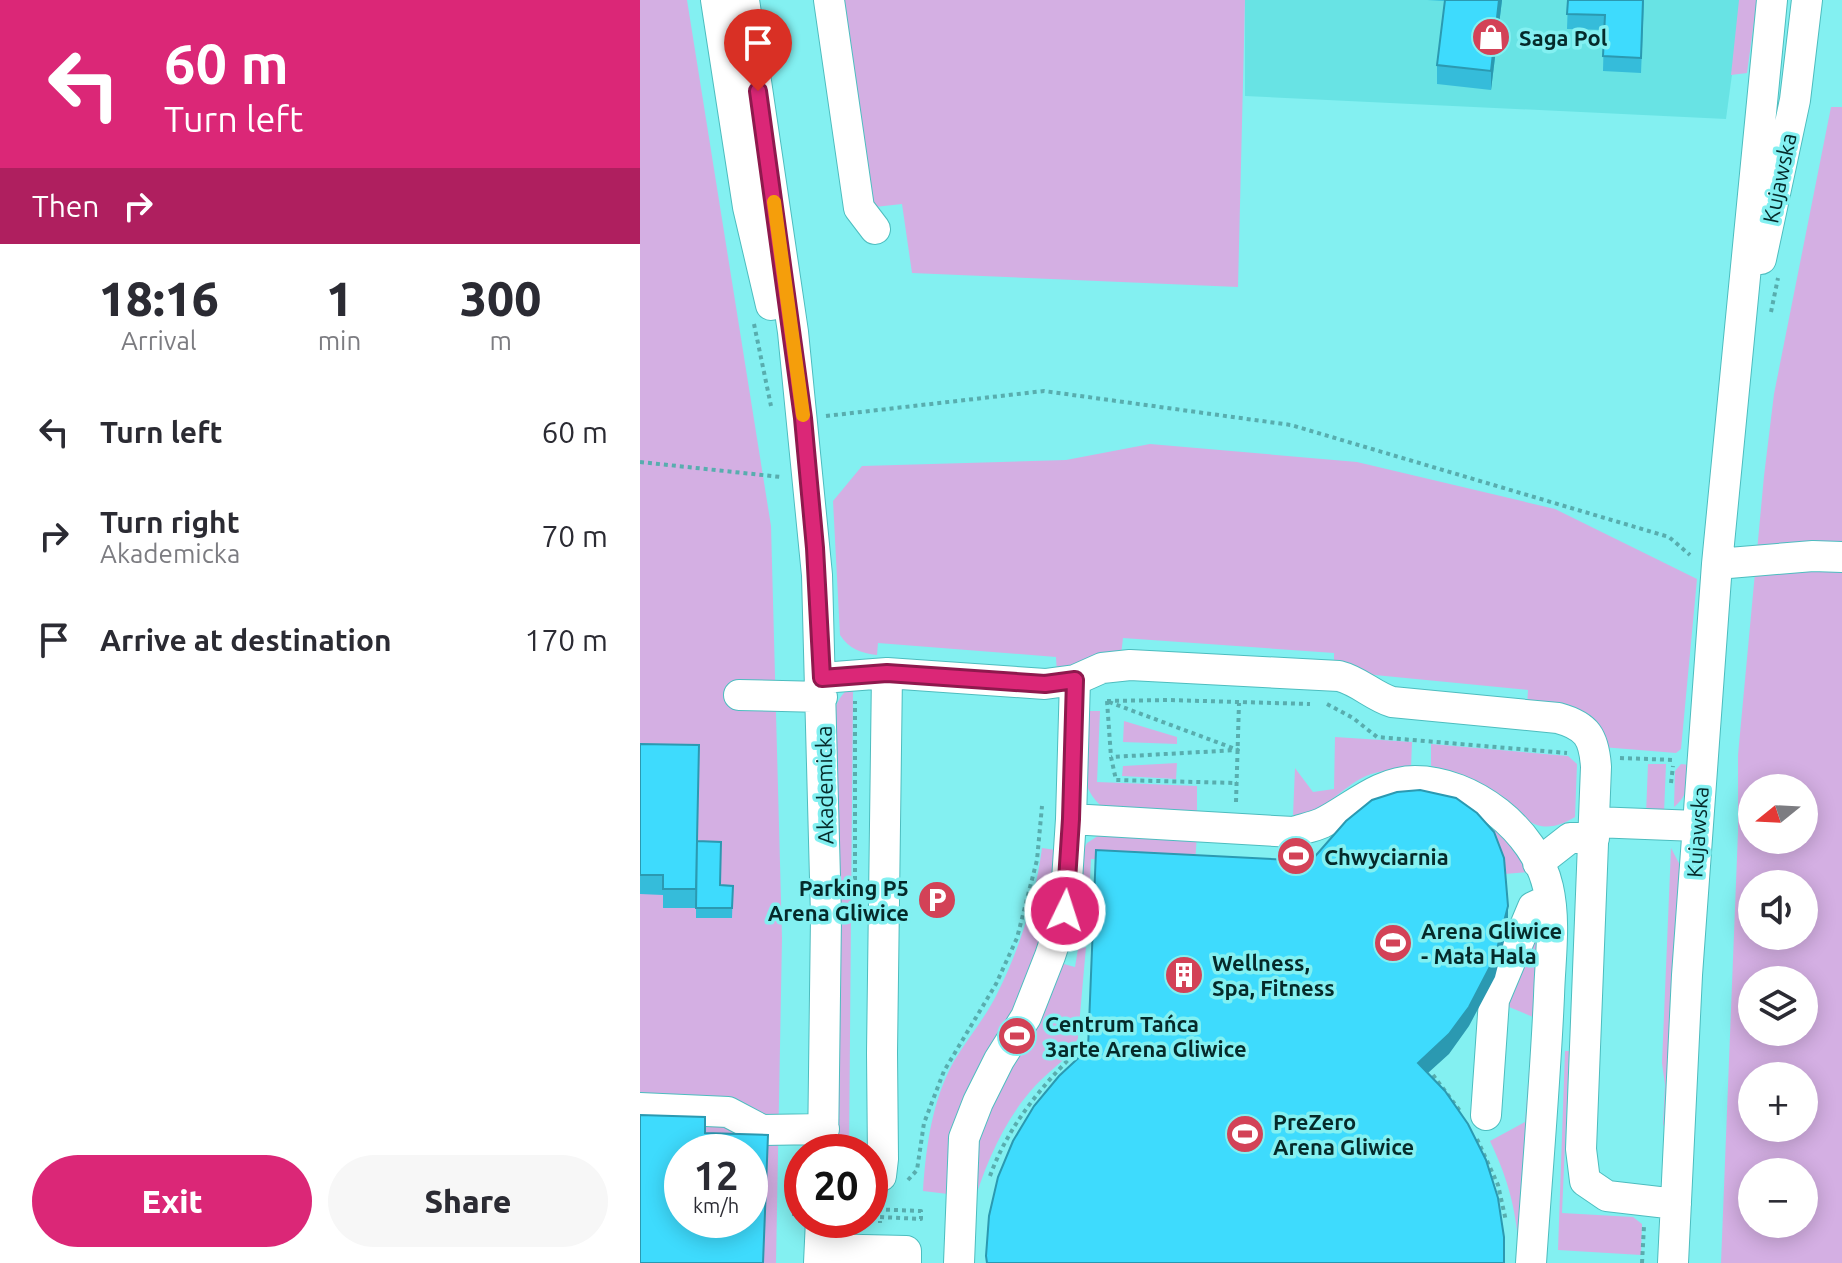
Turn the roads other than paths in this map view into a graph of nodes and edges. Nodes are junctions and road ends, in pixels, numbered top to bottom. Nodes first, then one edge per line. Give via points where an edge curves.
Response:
1 (716, 0) edge
2 (744, 0) edge
3 (829, 0) edge
4 (1772, 0) edge
5 (1807, 0) edge
6 (1762, 95) junction
7 (1795, 100) junction
8 (875, 229) dead end
9 (1731, 401) junction
10 (803, 418) junction
11 (1842, 557) edge
12 (1717, 564) junction
13 (887, 673) junction
14 (1075, 680) junction
15 (822, 687) junction
16 (739, 695) dead end
17 (1071, 819) junction
18 (1697, 826) junction
19 (1594, 830) junction
20 (1538, 863) junction
21 (1550, 899) junction
22 (640, 1108) edge
23 (1476, 1124) road end
24 (792, 1134) edge
25 (814, 1134) edge
26 (884, 1134) edge
27 (1676, 1204) junction
28 (813, 1238) edge
29 (906, 1263) edge
30 (959, 1263) edge
31 (1531, 1263) edge
32 (1673, 1263) edge

1 - 10 street, Akademicka via 748,207
2 - 10 street, Akademicka
3 - 8 street via 859,208
4 - 6 street, Kujawska
5 - 7 street, Kujawska
6 - 7 street
6 - 9 street, Kujawska
7 - 9 street, Kujawska
9 - 12 street, Kujawska
10 - 15 street, Akademicka
11 - 12 street
12 - 18 street, Kujawska
13 - 14 street via 1045,684
13 - 15 street
13 - 26 street
14 - 17 street
14 - 19 street via 1113,665 1339,676 1392,702 1575,722 1594,747
15 - 16 street
15 - 25 street, Akademicka via 826,916
17 - 20 street via 1293,832 1319,824 1375,790 1411,781 1443,783 1477,796 1507,820
17 - 30 street via 1065,911 1050,956 1026,1017 999,1060 964,1138
18 - 19 street
18 - 27 street, Kujawska
19 - 20 street via 1570,838
19 - 27 street via 1581,1149 1585,1181 1607,1196
20 - 21 street
21 - 23 street via 1533,907 1494,1000
21 - 31 street
22 - 24 street via 728,1112 762,1130
27 - 32 street, Kujawska
28 - 29 street via 906,1251

